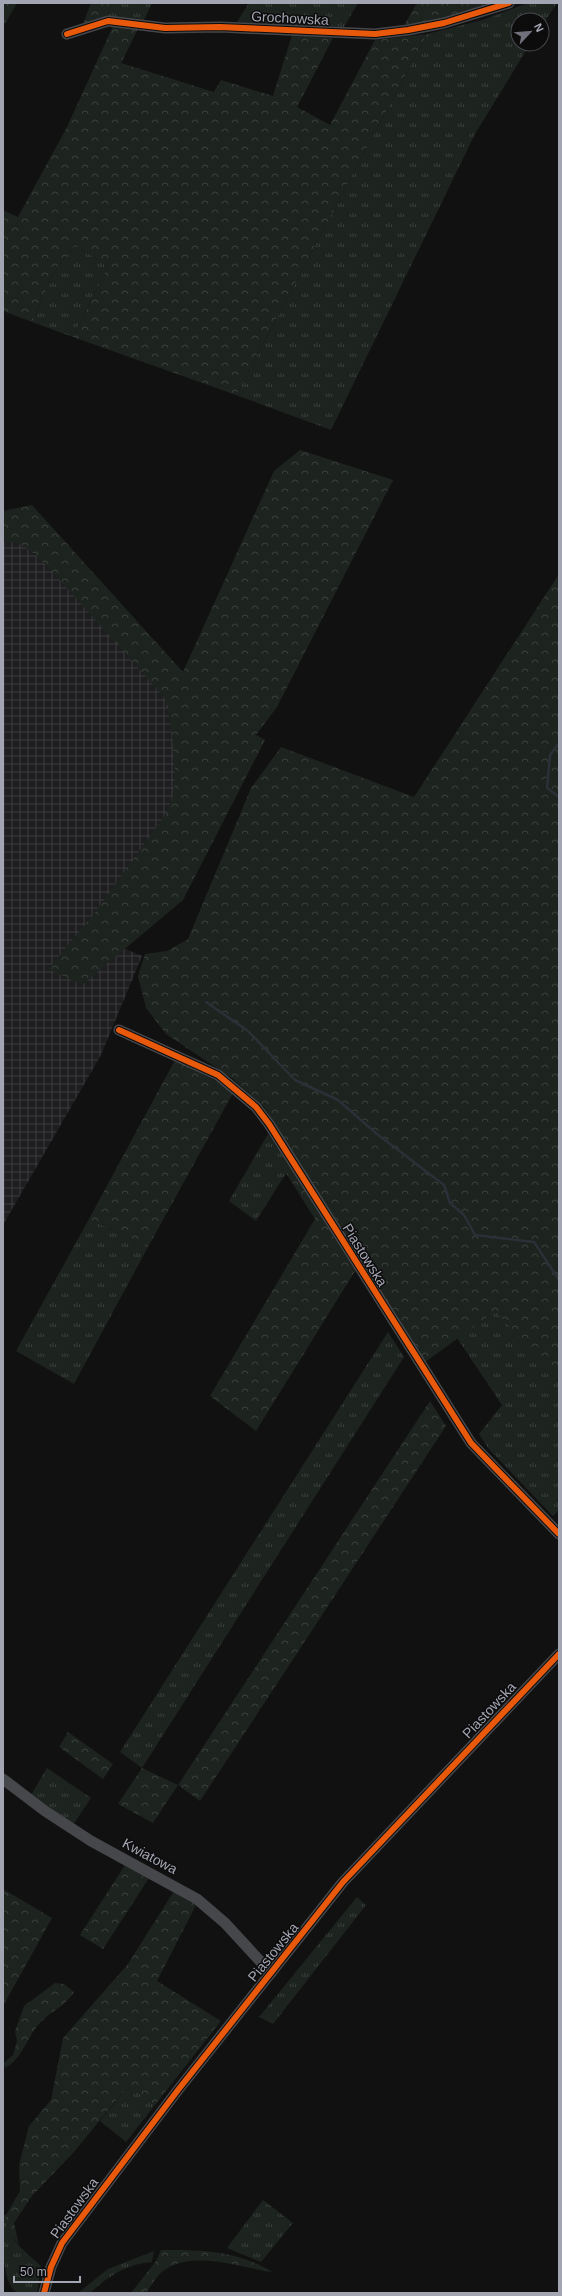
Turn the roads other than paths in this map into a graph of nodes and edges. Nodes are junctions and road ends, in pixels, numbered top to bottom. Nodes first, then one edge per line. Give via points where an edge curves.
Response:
1 (509, 3) edge
2 (67, 34) dead end
3 (119, 1030) dead end
4 (559, 1534) edge
5 (559, 1654) edge
6 (3, 1779) edge
7 (271, 1973) junction
8 (44, 2293) edge

1 - 2 street, Grochowska via 444,23 375,34 220,27 165,28 114,21
3 - 4 street, Piastowska via 218,1075 256,1107 471,1443
5 - 7 street, Piastowska via 343,1882
6 - 7 street, Kwiatowa via 44,1811 91,1841 197,1899 225,1923
7 - 8 street, Piastowska via 62,2243 51,2267

